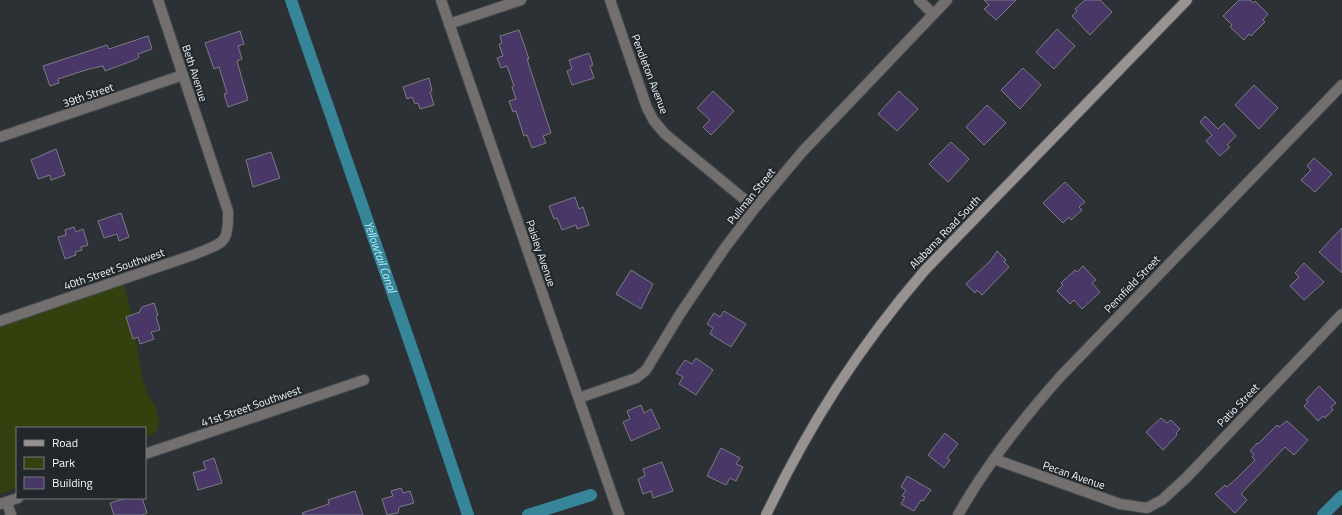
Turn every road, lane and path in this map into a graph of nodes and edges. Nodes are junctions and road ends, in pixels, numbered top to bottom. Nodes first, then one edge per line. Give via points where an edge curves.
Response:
1 (158, 0) edge
2 (441, 0) edge
3 (521, 0) edge
4 (610, 0) edge
5 (919, 0) edge
6 (947, 0) edge
7 (1187, 0) edge
8 (932, 13) junction
9 (449, 24) junction
10 (183, 75) junction
11 (1342, 84) edge
12 (0, 137) edge
13 (755, 208) junction
14 (229, 232) joint
15 (1342, 314) edge
16 (0, 320) edge
17 (364, 380) dead end
18 (579, 398) junction
19 (146, 454) edge
20 (994, 459) junction
21 (16, 499) edge
22 (4, 503) edge
23 (1147, 508) joint
24 (11, 515) edge
25 (619, 515) edge
26 (766, 515) edge
27 (958, 515) edge

1 - 10 street, Beth Avenue
2 - 9 street, Paisley Avenue
3 - 9 street
4 - 13 street, Pendleton Avenue via 647,108 654,121 665,134
5 - 8 street
6 - 8 street, Pullman Street
7 - 26 street, Alabama Road South via 897,302 848,369 811,428
8 - 13 street, Pullman Street via 803,151
9 - 18 street, Paisley Avenue
10 - 12 street, 39th Street
10 - 14 street, Beth Avenue via 228,211
11 - 20 street, Pennfield Street via 1060,377
13 - 18 street, Pullman Street via 711,269 646,370 636,378
14 - 16 street, 40th Street Southwest via 223,242 193,255
15 - 23 street, Patio Street via 1186,478 1162,500
17 - 19 street, 41st Street Southwest
18 - 25 street, Paisley Avenue
20 - 23 street, Pecan Avenue via 1120,504
20 - 27 street, Pennfield Street
21 - 22 street
22 - 24 street

